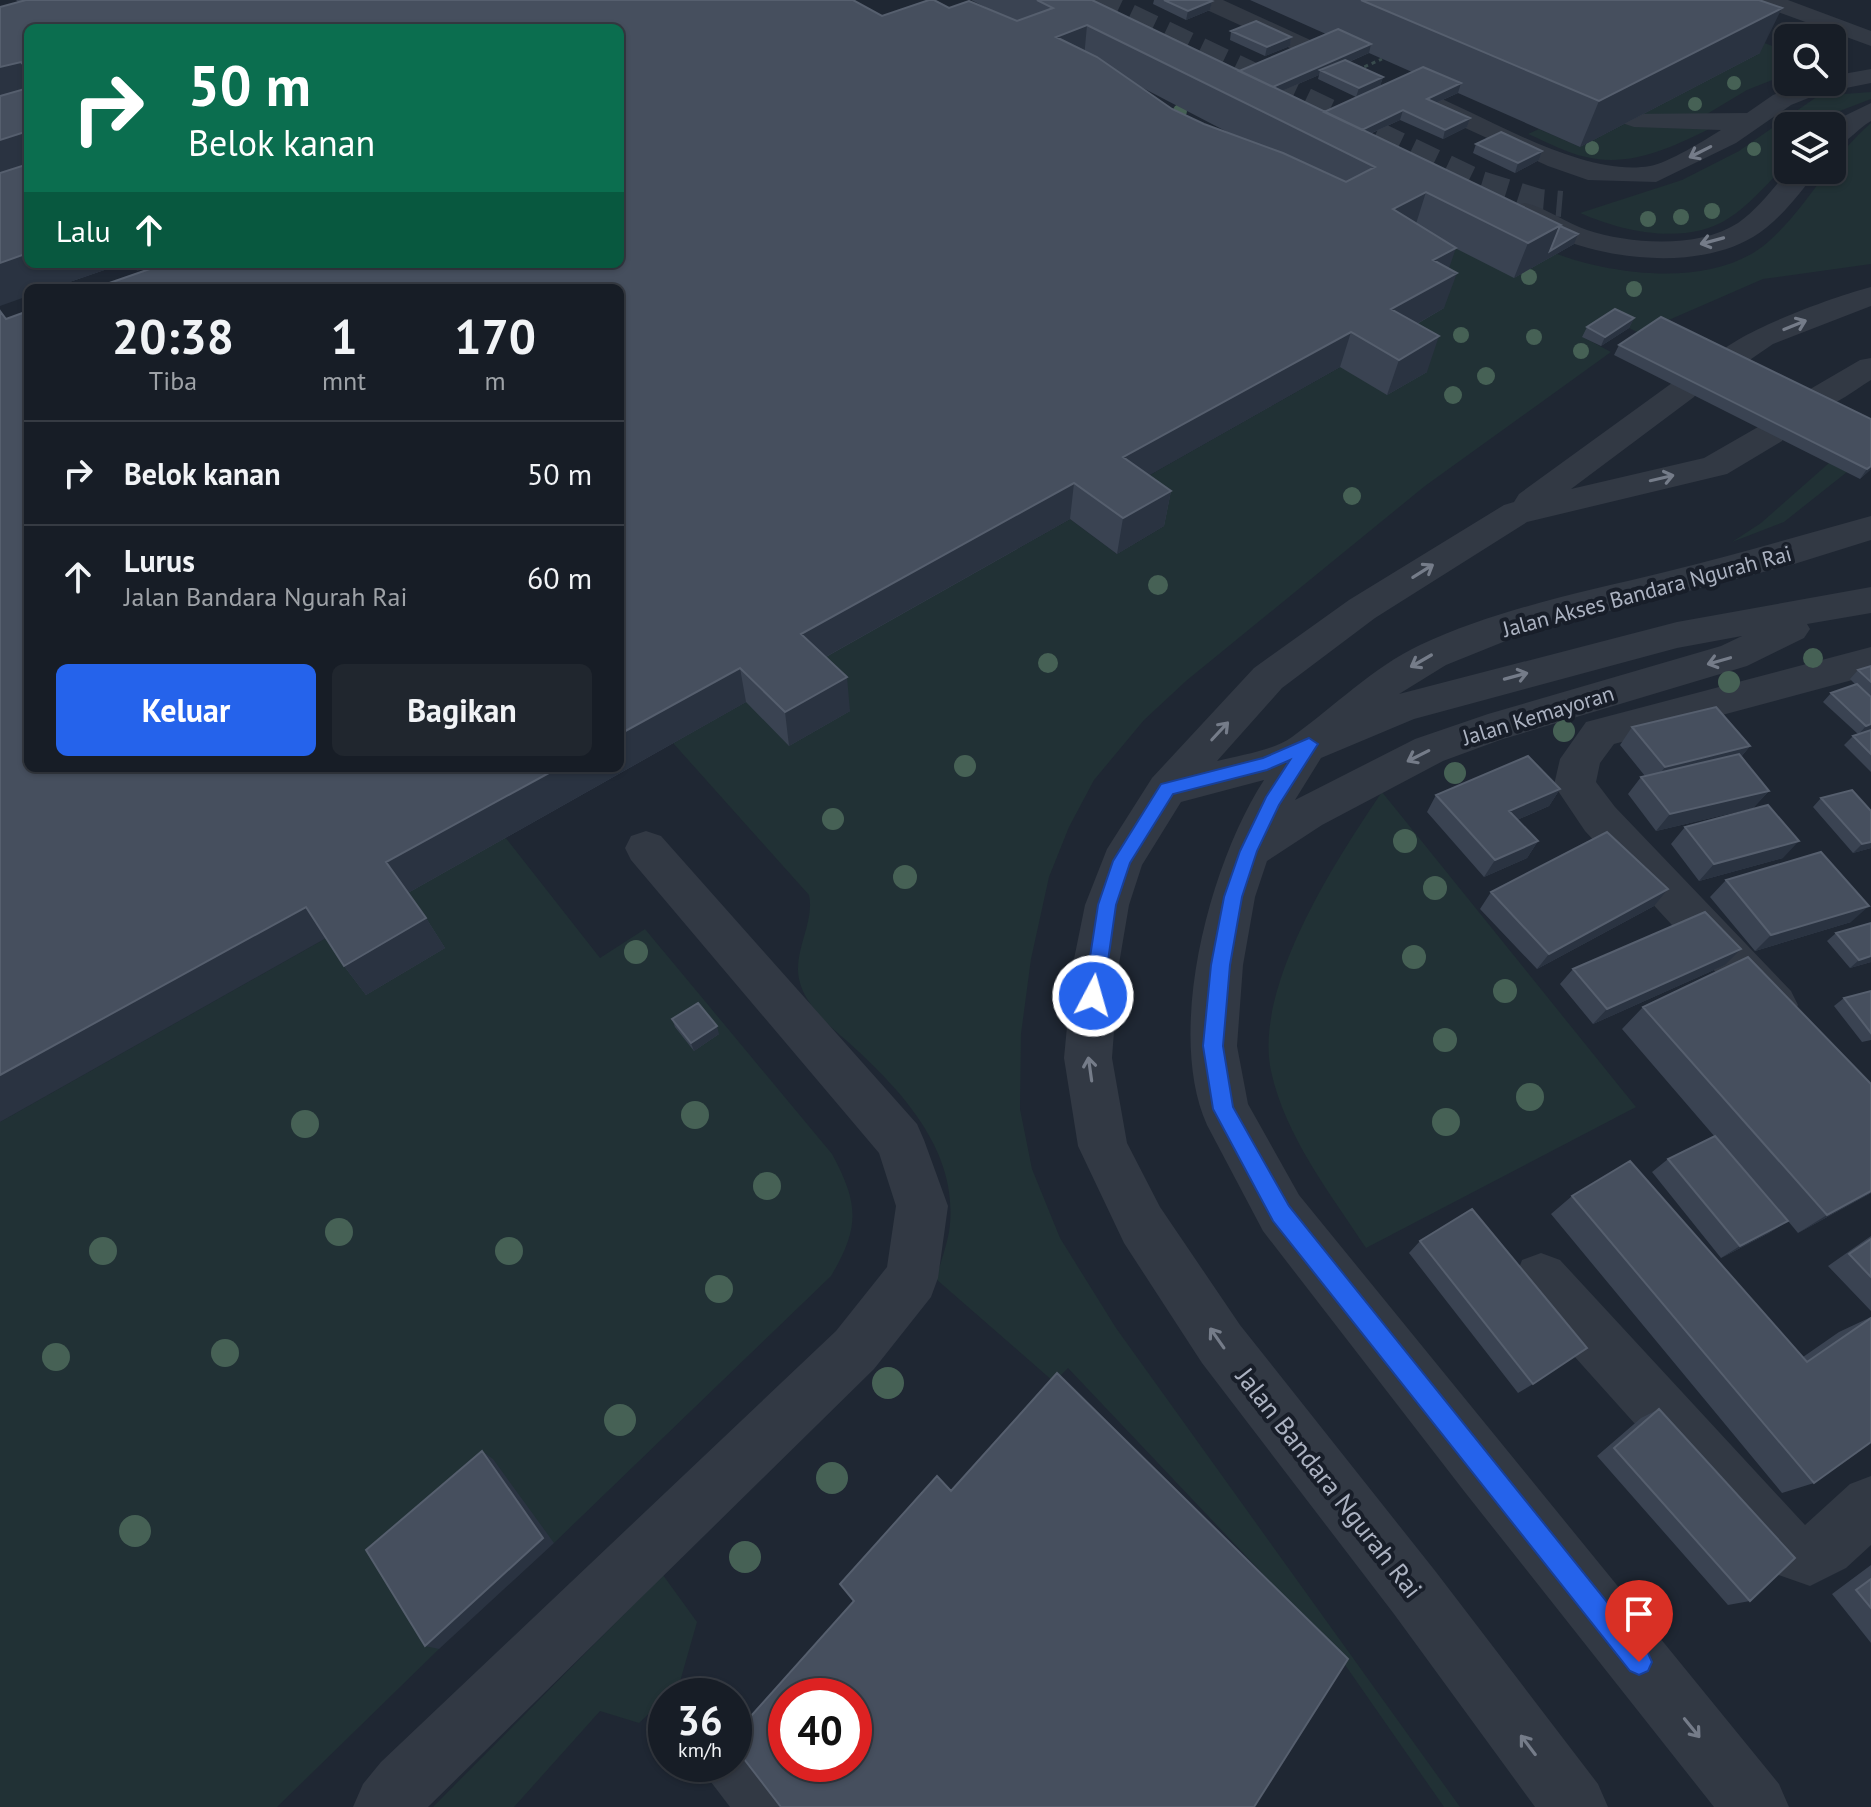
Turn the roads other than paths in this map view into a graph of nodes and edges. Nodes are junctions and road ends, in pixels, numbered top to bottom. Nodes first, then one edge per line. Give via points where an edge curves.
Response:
1 (1204, 0) edge
2 (1767, 0) edge
3 (1871, 39) edge
4 (1311, 49) edge
5 (1846, 56) edge
6 (1871, 65) edge
7 (1871, 76) edge
8 (1433, 104) edge
9 (1871, 111) edge
10 (1634, 119) edge
11 (1754, 119) junction
12 (1846, 125) edge
13 (1597, 174) junction
14 (1656, 174) junction
15 (1550, 182) tunnel mouth
16 (1791, 184) edge
17 (1584, 200) tunnel mouth
18 (1506, 202) edge
19 (1871, 296) edge
20 (1727, 361) edge
21 (1871, 367) edge
22 (1683, 390) edge
23 (1811, 402) edge
24 (1770, 434) edge
25 (1516, 513) junction
26 (1871, 528) edge
27 (1860, 607) edge
28 (1871, 661) edge
29 (1309, 744) junction
30 (1167, 789) junction
31 (646, 848) dead end
32 (1249, 851) junction
33 (1799, 1030) edge
34 (1541, 1279) dead end
35 (1871, 1505) edge
36 (751, 1782) edge
37 (386, 1807) edge
38 (770, 1807) edge
39 (1575, 1807) edge
40 (1756, 1807) edge

1 - 4 street
2 - 3 street
5 - 6 street
7 - 11 street via 1814,87
8 - 13 street
9 - 12 street
10 - 11 street
11 -> 14 street
13 - 14 street
13 - 15 street
14 - 17 street
16 -> 18 street via 1739,234 1662,249 1576,235
20 -> 19 street via 1762,338
21 - 23 street
22 - 25 street
25 -> 24 street via 1715,466
30 -> 25 street via 1268,678 1362,609
26 -> 29 street, Jalan Akses Bandara Ngurah Rai via 1565,609 1468,641 1384,685
29 -> 27 street, Jalan Kemayoran via 1402,708 1677,635
27 -> 32 street, Jalan Kemayoran via 1734,656 1429,750 1307,813
28 - 33 street via 1600,733 1580,759 1577,772 1575,785 1600,819
29 - 30 street via 1267,764
29 - 32 street
39 -> 30 street, Jalan Bandara Ngurah Rai via 1221,1344 1142,1225 1103,1146 1088,1058 1107,905 1122,861
31 - 37 street via 899,1140 922,1206 912,1278 855,1350
32 -> 40 street via 1233,897 1220,965 1213,1046 1224,1109 1281,1213
34 - 35 street via 1788,1550 1810,1556
36 - 38 street

